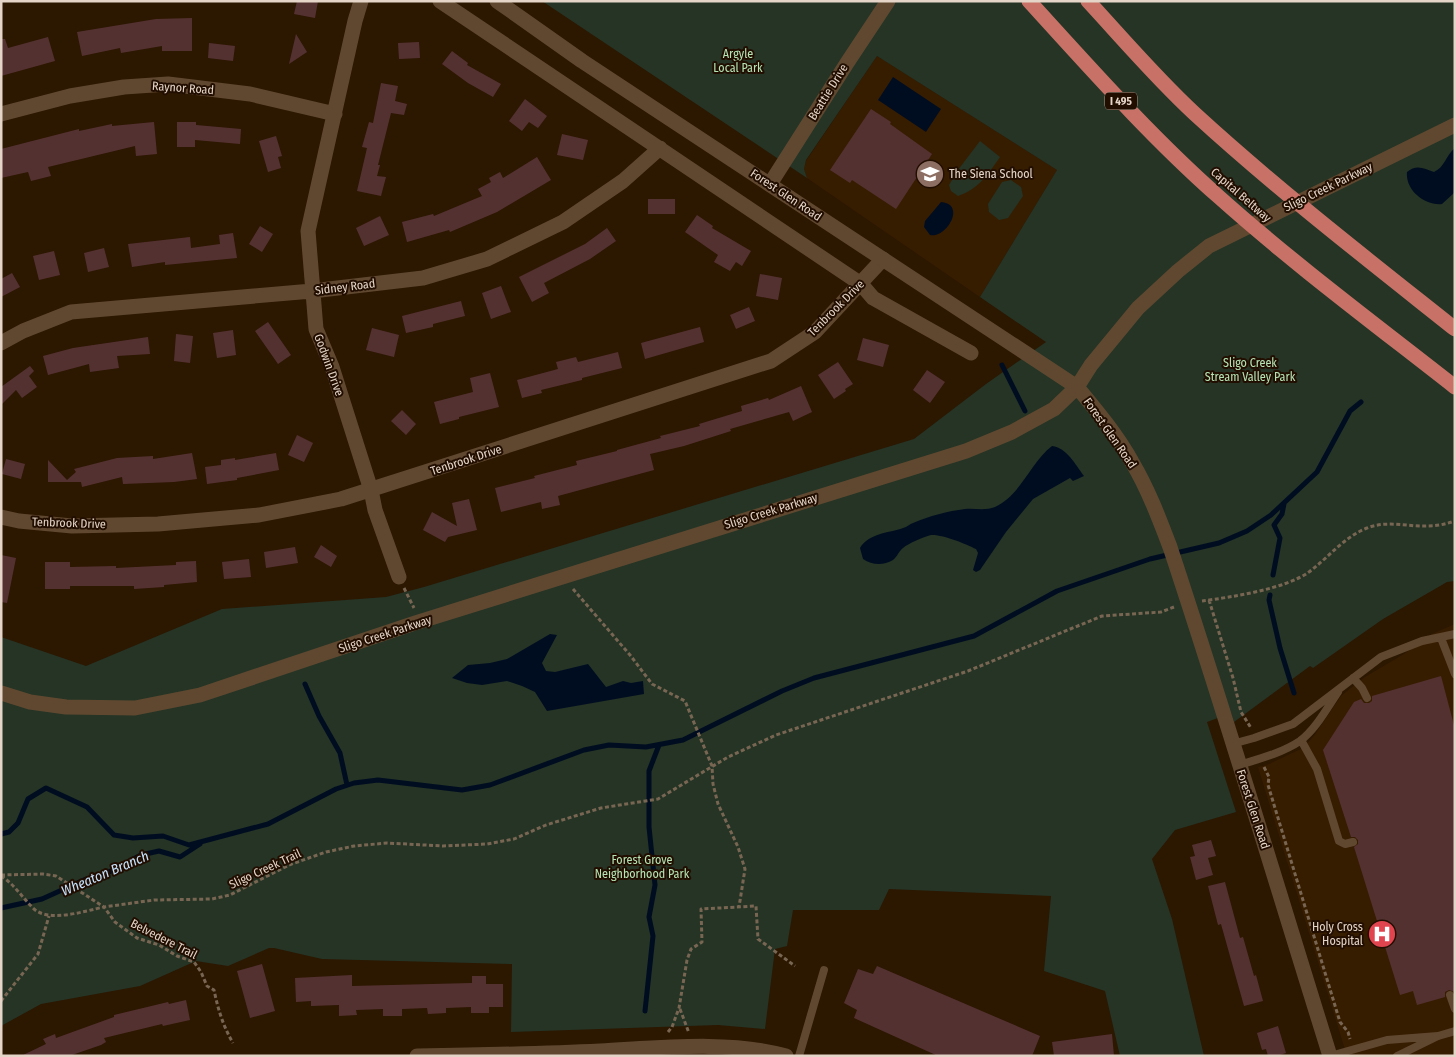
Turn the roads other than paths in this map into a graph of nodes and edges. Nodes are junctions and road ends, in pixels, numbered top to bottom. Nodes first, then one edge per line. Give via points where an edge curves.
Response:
1 (361, 1) edge
2 (440, 1) edge
3 (497, 1) edge
4 (888, 1) edge
5 (1029, 1) edge
6 (1088, 1) edge
7 (1, 114) edge
8 (335, 114) junction
9 (1455, 125) edge
10 (660, 148) junction
11 (770, 184) junction
12 (884, 259) junction
13 (861, 284) junction
14 (312, 291) junction
15 (1455, 329) edge
16 (1, 343) edge
17 (971, 353) dead end
18 (1077, 387) junction
19 (1455, 387) edge
20 (371, 490) junction
21 (1, 517) edge
22 (399, 577) dead end
23 (1455, 634) edge
24 (1441, 638) junction
25 (1454, 671) edge
26 (1353, 678) junction
27 (1341, 689) junction
28 (1, 693) edge
29 (1367, 698) dead end
30 (1300, 740) junction
31 (1232, 744) junction
32 (1239, 766) junction
33 (1353, 842) dead end
34 (824, 970) dead end
35 (1450, 995) dead end
36 (1455, 1009) edge
37 (1455, 1031) edge
38 (1438, 1036) junction
39 (670, 1045) edge
40 (533, 1055) edge
41 (417, 1056) edge
42 (786, 1056) edge
43 (799, 1056) edge
44 (1330, 1056) edge
45 (1397, 1056) edge

1 - 8 street, Godwin Drive
2 - 10 street
3 - 11 street, Forest Glen Road via 582,61
4 - 11 street, Beattie Drive
5 - 19 highway, Capital Beltway / I 495 via 1100,80 1218,197
6 - 15 highway via 1194,112 1263,175
7 - 8 street, Raynor Road via 70,96 168,84 250,94
8 - 14 street, Godwin Drive via 308,231
9 - 18 street, Sligo Creek Parkway via 1210,246 1138,308
10 - 13 street
10 - 14 street, Sidney Road via 623,181 563,222 487,258 423,278
11 - 12 street, Forest Glen Road
12 - 13 street, Tenbrook Drive
12 - 18 street, Forest Glen Road
13 - 17 street via 873,298
13 - 20 street, Tenbrook Drive via 815,332 771,361
14 - 16 street, Sidney Road via 71,312 23,330
14 - 20 street, Godwin Drive via 316,329 332,367
18 - 28 street, Sligo Creek Parkway via 1054,409 1012,432 966,451 451,612 200,695 135,708 115,708 66,707 30,702
18 - 31 street, Forest Glen Road via 1132,462 1156,512 1177,568
20 - 21 street, Tenbrook Drive via 258,515 158,524 72,526
20 - 22 street, Godwin Drive
23 - 24 lane
24 - 25 lane
24 - 26 lane via 1422,641 1381,657
26 - 27 lane
26 - 29 lane
27 - 30 lane
27 - 31 lane via 1293,724
30 - 32 lane
30 - 33 lane via 1317,769 1339,841 1345,844
31 - 32 street, Forest Glen Road
32 - 44 street, Forest Glen Road
34 - 43 lane
35 - 36 lane
37 - 38 lane
38 - 44 lane via 1387,1040
38 - 45 lane
39 - 40 street
39 - 42 street via 736,1047
40 - 41 street

